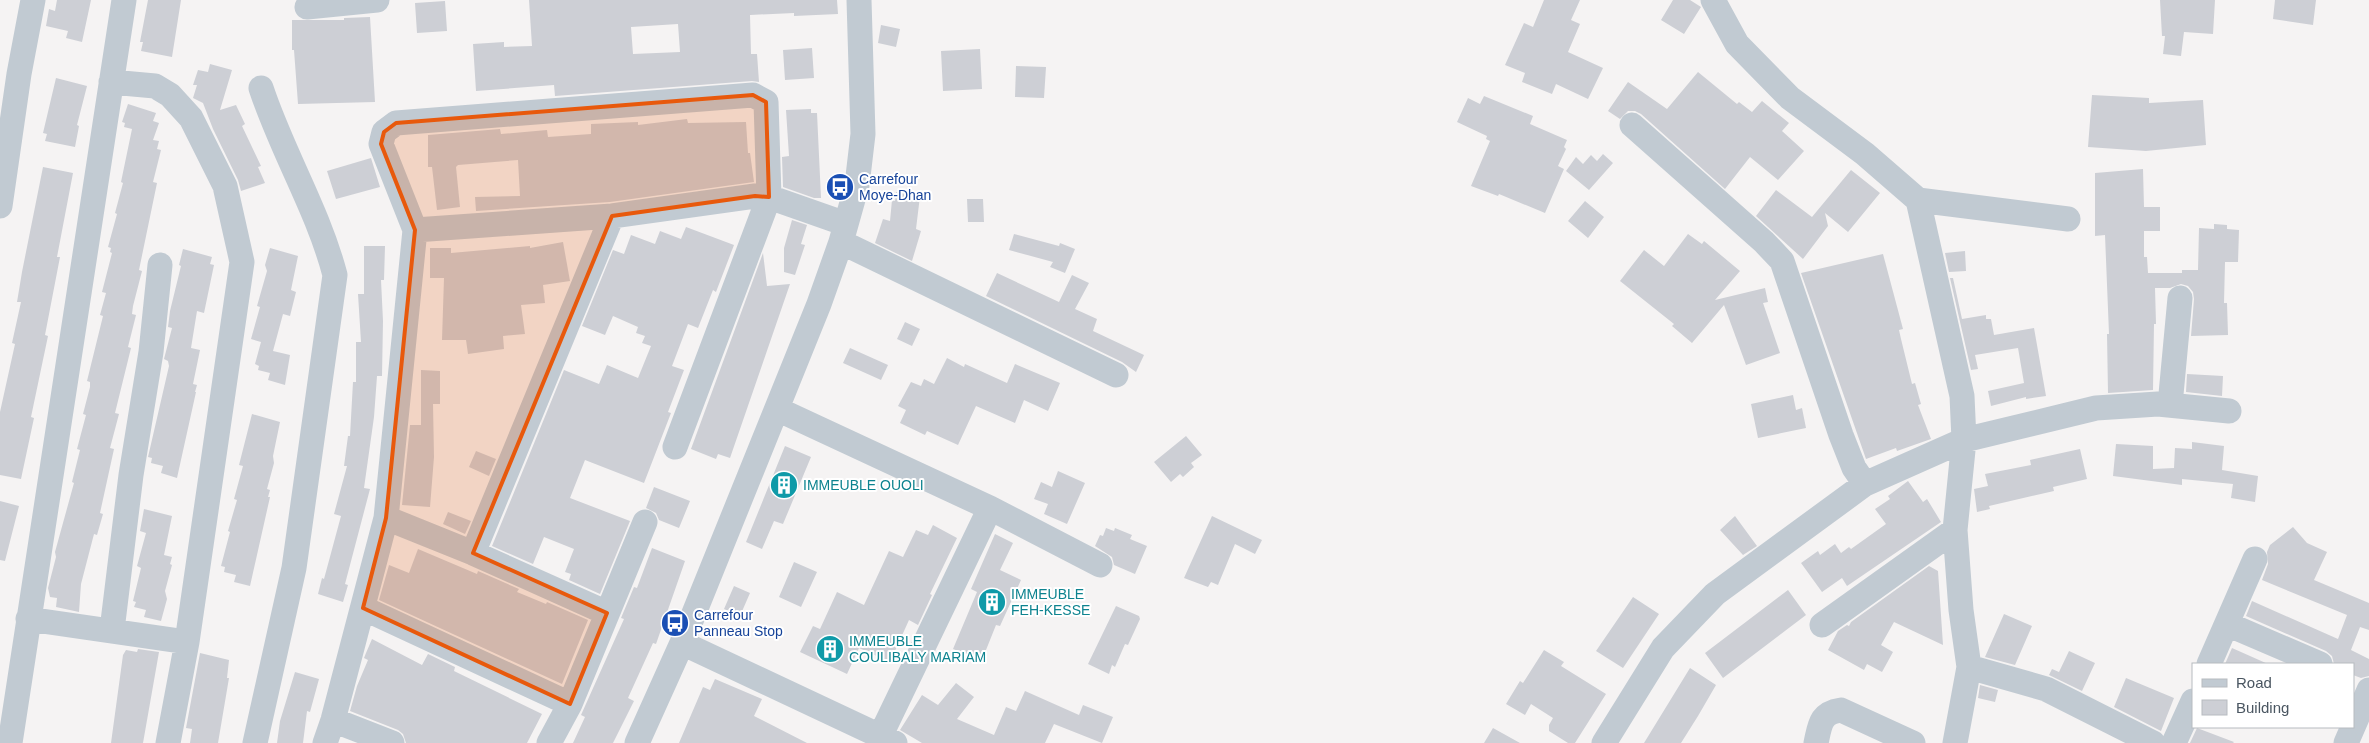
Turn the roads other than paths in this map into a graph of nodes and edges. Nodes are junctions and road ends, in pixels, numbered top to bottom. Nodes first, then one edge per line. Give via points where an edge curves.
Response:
1 (33, 0) edge
2 (124, 0) edge
3 (377, 0) edge
4 (859, 0) edge
5 (1713, 0) edge
6 (352, 1) edge
7 (307, 7) dead end
8 (112, 82) junction
9 (261, 88) dead end
10 (1632, 125) dead end
11 (769, 198) junction
12 (1918, 200) junction
13 (0, 206) edge
14 (612, 216) junction
15 (2068, 219) dead end
16 (415, 230) junction
17 (843, 233) junction
18 (160, 265) dead end
19 (2180, 298) dead end
20 (1116, 375) dead end
21 (2170, 406) junction
22 (777, 409) junction
23 (2229, 411) dead end
24 (1964, 440) junction
25 (675, 447) dead end
26 (1865, 484) junction
27 (990, 508) junction
28 (386, 518) junction
29 (645, 522) dead end
30 (1955, 530) junction
31 (473, 553) junction
32 (2255, 559) dead end
33 (1100, 565) dead end
34 (363, 608) junction
35 (606, 612) junction
36 (28, 619) junction
37 (2227, 624) junction
38 (1822, 626) dead end
39 (112, 630) junction
40 (187, 642) junction
41 (682, 643) junction
42 (2209, 663) edge
43 (2318, 663) edge
44 (1969, 667) junction
45 (2354, 678) edge
46 (2369, 686) edge
47 (2369, 690) edge
48 (2192, 703) edge
49 (570, 704) junction
50 (2354, 725) edge
51 (2353, 728) edge
52 (329, 732) edge
53 (884, 741) edge
54 (10, 743) edge
55 (168, 743) edge
56 (255, 743) edge
57 (392, 743) edge
58 (549, 743) edge
59 (637, 743) edge
60 (1604, 743) edge
61 (1816, 743) edge
62 (1913, 743) edge
63 (1955, 743) edge
64 (2153, 743) edge
65 (2174, 743) edge
66 (2346, 743) edge

1 - 13 street
2 - 8 street
3 - 6 street
4 - 17 street via 863,134 857,185
5 - 12 street via 1737,44 1790,98 1865,154
6 - 7 street
8 - 36 street
8 - 40 street via 155,86 170,94 191,118 225,186 242,262
9 - 56 street via 274,128 326,242 335,275 294,568
10 - 26 street via 1782,261 1841,435 1854,468
11 - 14 street via 755,196
11 - 16 street via 766,102 753,95 396,123 384,132 381,144
11 - 17 street
11 - 25 street
12 - 15 street
12 - 24 street via 1962,396
14 - 16 street
14 - 31 street
16 - 28 street
17 - 20 street
17 - 22 street
18 - 39 street
19 - 21 street
21 - 23 street
21 - 24 street via 2096,408
22 - 27 street
22 - 41 street
24 - 26 street
24 - 30 street
26 - 60 street via 1715,594 1664,648
27 - 33 street
27 - 53 street
28 - 31 street
28 - 34 street
29 - 35 street
30 - 38 street
30 - 44 street
31 - 35 street
32 - 37 street
34 - 49 street
34 - 52 street
35 - 49 street
36 - 39 street
36 - 54 street
37 - 42 street
37 - 43 street
39 - 40 street
40 - 55 street
41 - 53 street
41 - 59 street
44 - 63 street
44 - 64 street via 2046,689
45 - 46 street
47 - 50 street
48 - 65 street
49 - 58 street
51 - 66 street
52 - 57 street
61 - 62 street via 1822,720 1830,712 1841,710

